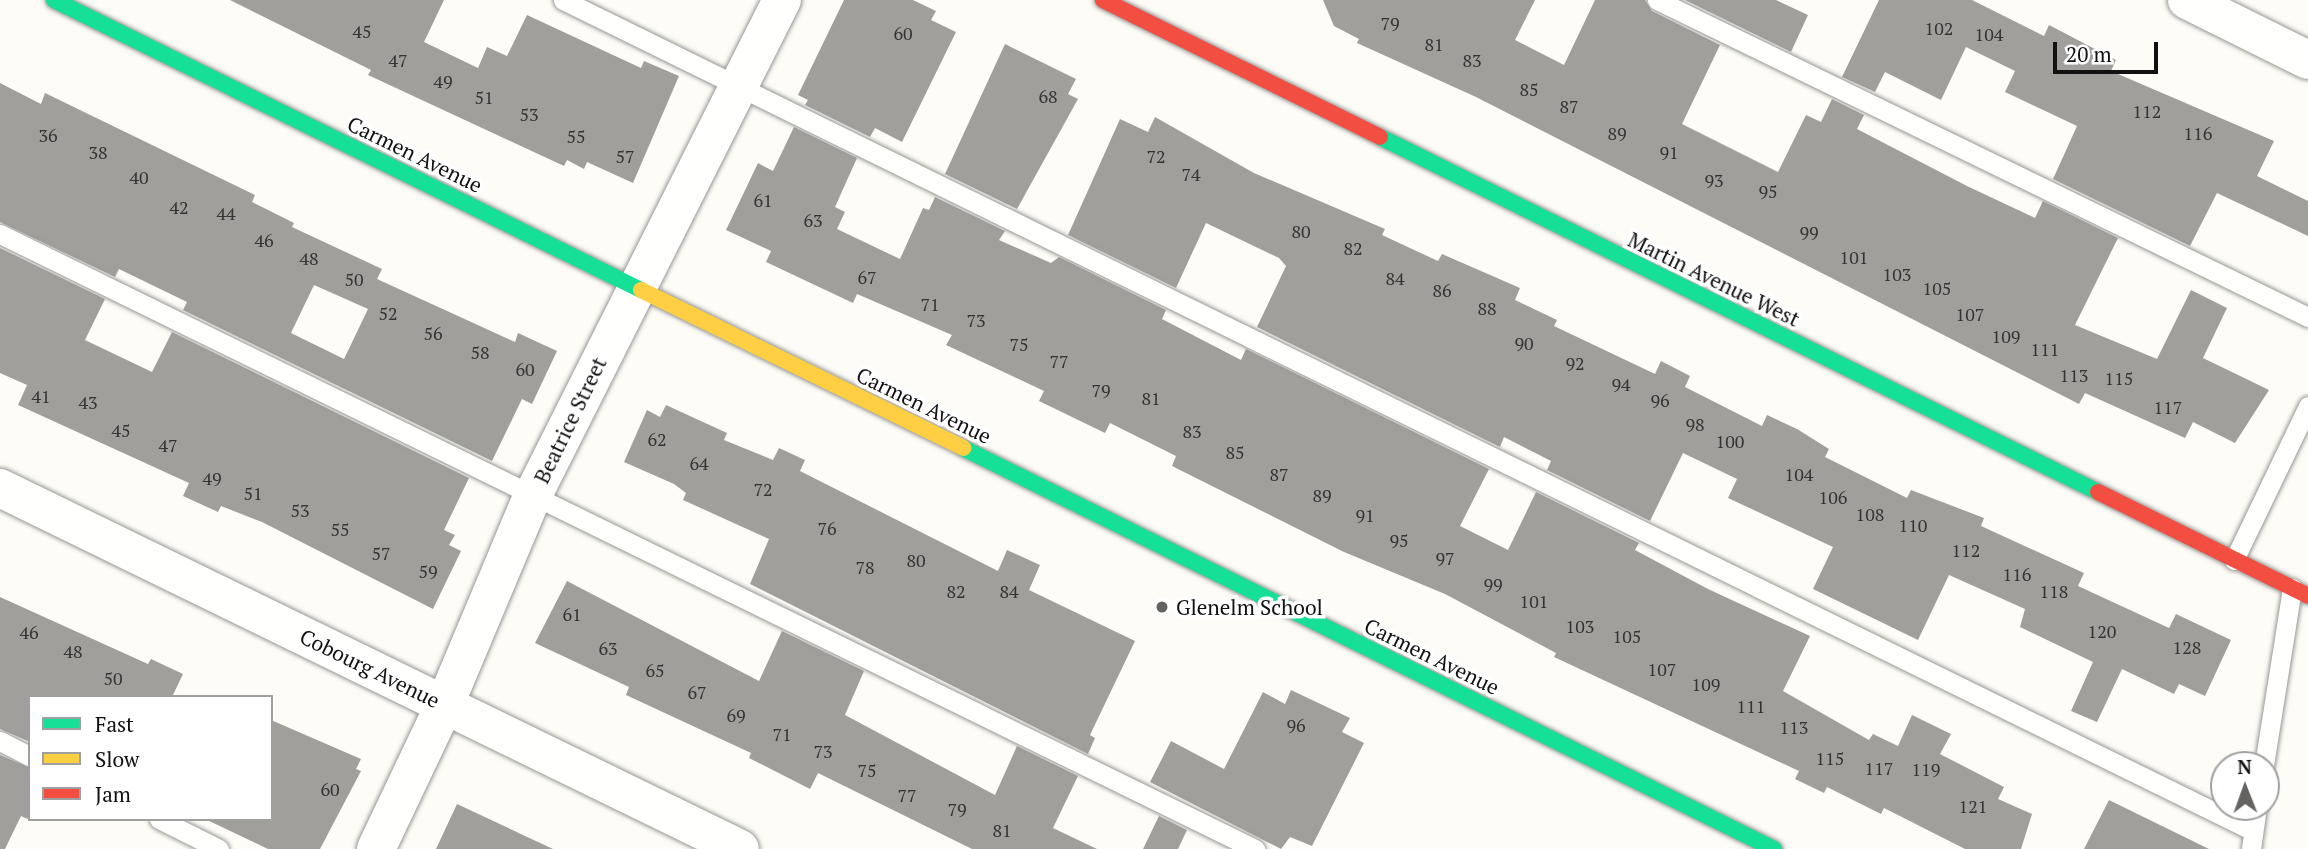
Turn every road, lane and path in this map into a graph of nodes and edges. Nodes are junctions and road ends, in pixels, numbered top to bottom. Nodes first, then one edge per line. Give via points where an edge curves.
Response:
1 (54, 0) edge
2 (563, 0) edge
3 (782, 0) edge
4 (1102, 0) edge
5 (1657, 0) edge
6 (2187, 0) edge
7 (2308, 60) edge
8 (737, 87) junction
9 (0, 234) edge
10 (635, 286) junction
11 (2308, 317) edge
12 (2308, 406) edge
13 (0, 488) edge
14 (533, 495) junction
15 (2234, 560) junction
16 (2300, 592) edge
17 (445, 704) junction
18 (0, 741) edge
19 (2267, 751) edge
20 (28, 755) edge
21 (163, 821) edge
22 (2255, 821) edge
23 (2252, 840) edge
24 (219, 849) edge
25 (376, 849) edge
26 (740, 849) edge
27 (1255, 849) edge
28 (1774, 849) edge

1 - 10 street, Carmen Avenue
2 - 8 lane
3 - 8 street, Beatrice Street
4 - 15 street, Martin Avenue West
5 - 11 lane
6 - 7 street
8 - 10 street, Beatrice Street
8 - 23 lane
9 - 14 lane
10 - 14 street, Beatrice Street
10 - 28 street, Carmen Avenue
12 - 15 lane
13 - 17 street, Cobourg Avenue
14 - 17 street, Beatrice Street
14 - 27 lane
15 - 16 street, Martin Avenue West
16 - 19 lane
17 - 25 street, Beatrice Street
17 - 26 street, Cobourg Avenue
18 - 20 lane
21 - 24 lane
22 - 23 lane

